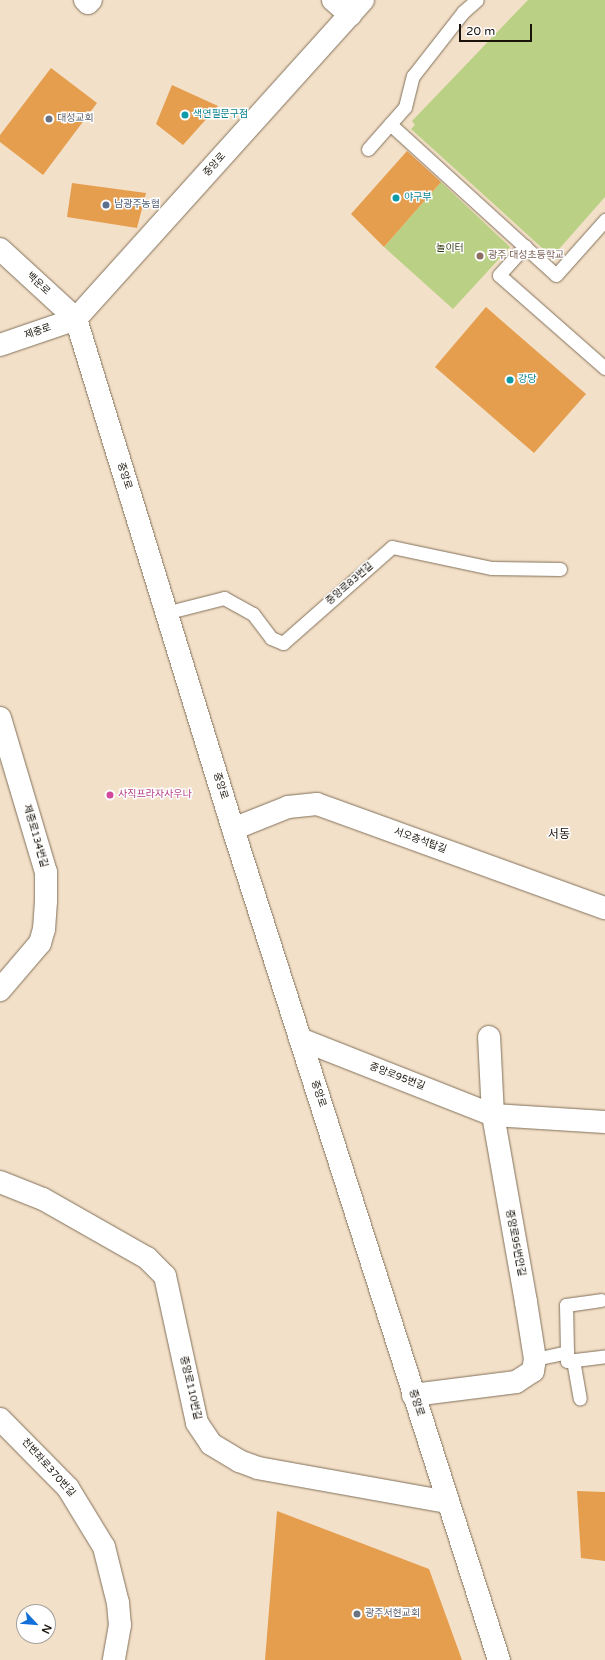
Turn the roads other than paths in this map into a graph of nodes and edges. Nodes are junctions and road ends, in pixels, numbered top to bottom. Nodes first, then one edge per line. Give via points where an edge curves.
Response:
1 (333, 0) edge
2 (477, 0) edge
3 (357, 8) edge
4 (390, 124) junction
5 (368, 149) dead end
6 (605, 220) edge
7 (525, 246) junction
8 (0, 249) edge
9 (76, 319) junction
10 (0, 345) edge
11 (605, 368) edge
12 (560, 570) dead end
13 (165, 613) junction
14 (0, 718) edge
15 (233, 829) junction
16 (605, 908) edge
17 (0, 990) edge
18 (489, 1037) dead end
19 (300, 1039) junction
20 (493, 1115) junction
21 (605, 1122) edge
22 (0, 1182) edge
23 (601, 1300) dead end
24 (570, 1356) junction
25 (605, 1356) edge
26 (534, 1365) junction
27 (413, 1395) junction
28 (580, 1398) dead end
29 (0, 1419) edge
30 (447, 1502) junction
31 (114, 1660) edge
32 (499, 1660) edge

1 - 3 street
2 - 4 lane via 462,12 413,76 405,107
3 - 9 street, 중앙로
4 - 5 lane
4 - 7 lane
6 - 7 lane via 556,275
7 - 11 lane via 499,275
8 - 9 street, 백운로
9 - 10 street, 제중로
9 - 13 street, 중앙로
12 - 13 lane, 중앙로83번길 via 492,568 392,547 283,643 271,638 253,614 224,598
13 - 15 street, 중앙로
14 - 17 street, 제중로134번길 via 46,872 44,929 40,943
15 - 16 street, 서오층석탑길 via 288,807 317,804
15 - 19 street, 중앙로
18 - 20 street
19 - 20 street, 중앙로95번길
19 - 27 street, 중앙로
20 - 21 street, 중앙로95번길
20 - 26 street, 중앙로95번안길
22 - 30 street, 중앙로110번길 via 43,1199 147,1258 165,1276 197,1423 211,1444 239,1461 258,1468
23 - 24 lane via 566,1305
24 - 25 lane
24 - 26 lane
24 - 28 lane
26 - 27 street via 516,1382
27 - 30 street, 중앙로
29 - 31 street, 천변좌로370번길 via 68,1488 104,1547 118,1603 120,1624
30 - 32 street, 중앙로

